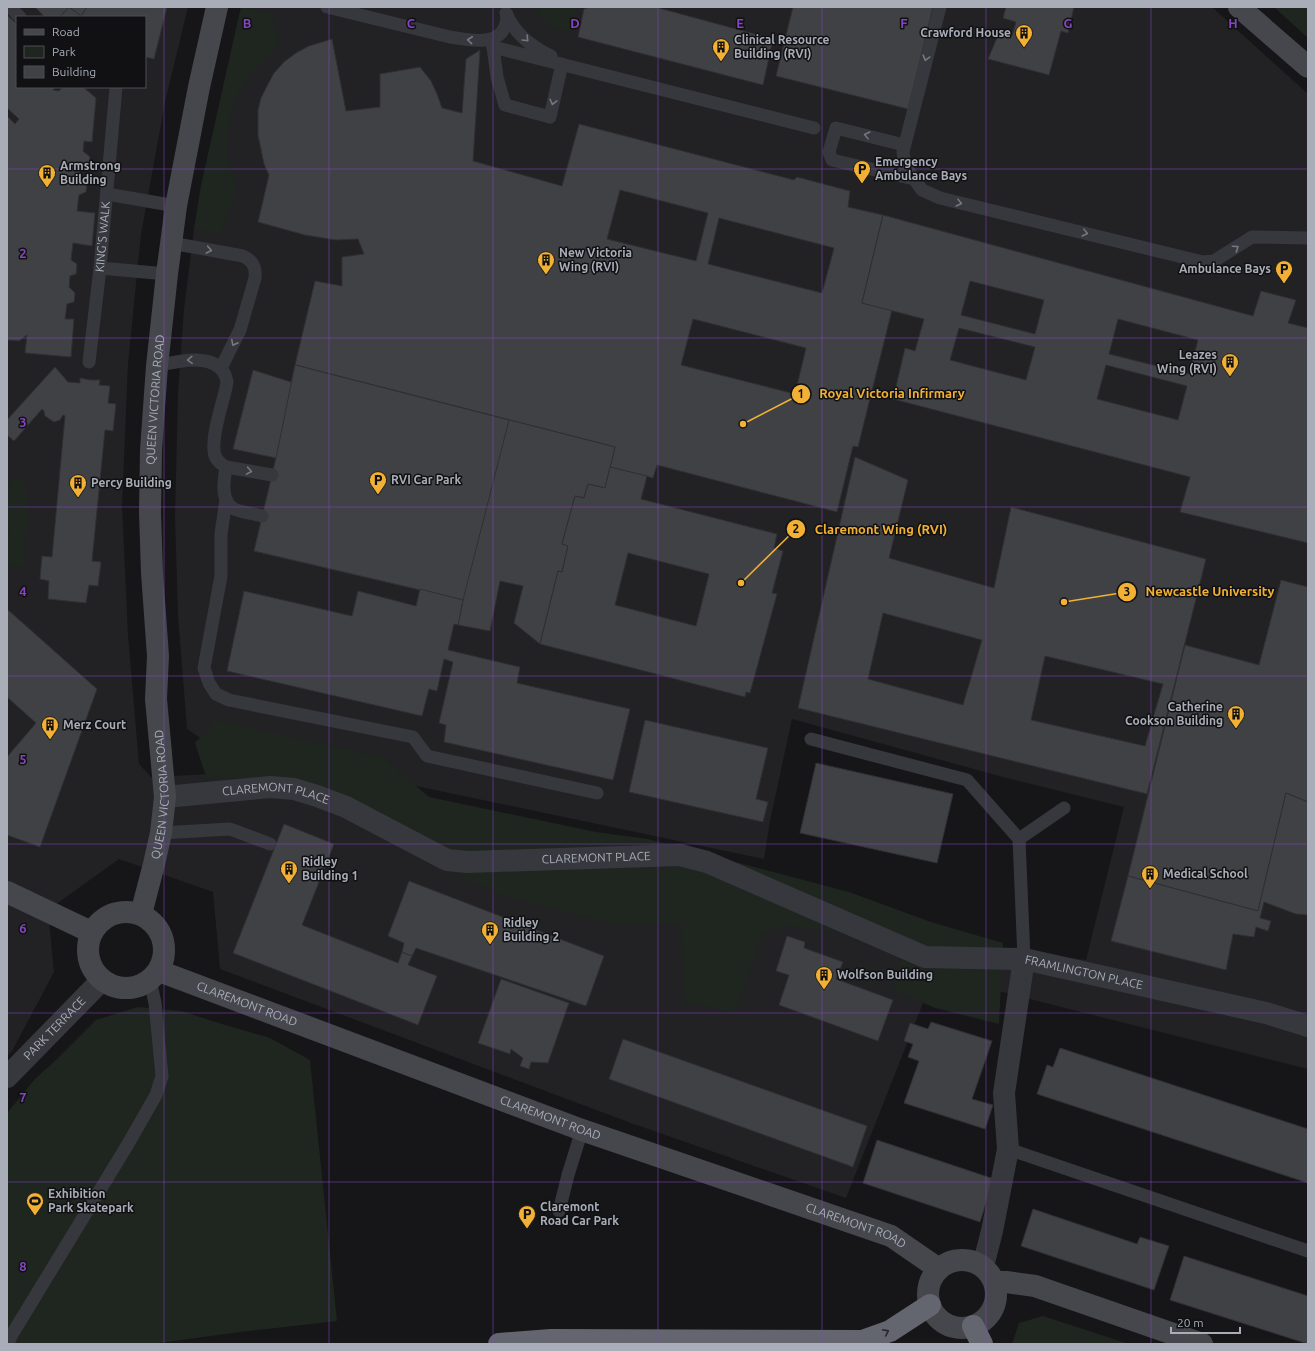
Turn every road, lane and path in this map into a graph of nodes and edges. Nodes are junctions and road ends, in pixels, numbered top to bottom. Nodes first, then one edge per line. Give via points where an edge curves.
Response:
1 (10, 7) edge
2 (217, 7) edge
3 (327, 7) edge
4 (940, 7) edge
5 (1239, 7) edge
6 (506, 11) edge
7 (19, 16) edge
8 (492, 43) junction
9 (562, 64) junction
10 (1308, 67) edge
11 (116, 88) edge
12 (814, 128) dead end
13 (904, 144) junction
14 (914, 179) junction
15 (107, 194) junction
16 (176, 206) junction
17 (1308, 238) edge
18 (171, 243) junction
19 (100, 268) junction
20 (167, 274) junction
21 (89, 362) dead end
22 (158, 366) junction
23 (221, 368) junction
24 (226, 467) junction
25 (272, 475) dead end
26 (226, 499) junction
27 (262, 516) dead end
28 (810, 739) dead end
29 (597, 793) dead end
30 (165, 797) junction
31 (1064, 808) dead end
32 (161, 833) junction
33 (1019, 839) junction
34 (270, 844) dead end
35 (7, 892) edge
36 (141, 914) junction
37 (91, 932) junction
38 (1024, 959) junction
39 (154, 975) junction
40 (102, 980) junction
41 (1308, 1026) edge
42 (7, 1077) edge
43 (582, 1130) junction
44 (1008, 1149) junction
45 (559, 1212) dead end
46 (1308, 1252) edge
47 (939, 1269) junction
48 (989, 1274) junction
49 (930, 1305) junction
50 (965, 1335) edge
51 (8, 1344) edge
52 (499, 1344) edge
53 (1202, 1344) edge

1 - 7 lane
2 - 16 main road, QUEEN VICTORIA ROAD
8 -> 3 lane via 450,37
4 -> 13 lane
5 - 10 main road
6 - 8 lane via 507,22
6 -> 9 lane via 526,40
8 - 9 lane
9 -> 8 lane via 550,117 505,105 497,77
9 - 12 lane
11 - 15 lane, KING'S WALK
13 - 14 lane via 905,166
13 -> 14 lane via 836,128 829,152 832,160
14 -> 17 lane via 922,190 940,198 1202,262 1214,261 1252,237
15 - 16 lane
15 - 19 lane, KING'S WALK
16 - 18 main road, QUEEN VICTORIA ROAD
18 - 20 main road, QUEEN VICTORIA ROAD
18 -> 23 lane via 243,256 254,264 255,278 240,330
19 - 20 lane
19 - 21 lane, KING'S WALK
20 - 22 main road, QUEEN VICTORIA ROAD
23 -> 22 lane via 197,360
22 - 30 main road, QUEEN VICTORIA ROAD via 151,450 150,513 158,656 156,699
23 - 24 lane via 227,382 214,450 219,463
24 -> 25 lane
24 - 26 lane via 223,486
26 - 27 lane via 234,508
26 - 29 lane via 221,534 221,576 204,668 216,694 229,700 413,737 427,756
28 - 33 lane via 967,780
30 - 32 main road, QUEEN VICTORIA ROAD
30 - 38 street, CLAREMONT PLACE via 270,787 294,789 346,807 447,860 468,862 680,855 708,862 925,957
31 - 33 lane
32 - 34 lane via 230,829
32 - 36 main road, QUEEN VICTORIA ROAD
33 - 38 lane
35 - 37 main road
36 - 37 main road via 124,911 109,915 95,925
36 - 39 main road via 153,921 162,937 165,953
37 - 40 main road via 87,948 89,961
38 - 41 street, FRAMLINGTON PLACE via 1266,1013
38 - 44 street, FRAMLINGTON PLACE via 1004,1093
39 - 40 main road via 137,987 119,988
39 - 43 main road, CLAREMONT ROAD
39 - 51 lane via 162,1076 156,1095
40 - 42 street, PARK TERRACE
43 - 45 lane
43 - 47 main road, CLAREMONT ROAD via 891,1236
44 - 46 lane
44 - 48 street, FRAMLINGTON PLACE via 992,1232
47 - 48 main road via 949,1262 972,1261
47 - 49 main road via 929,1286
48 - 50 main road via 997,1293 995,1304 983,1322
48 - 53 main road via 1006,1282 1035,1286
49 - 50 main road via 944,1323
52 -> 49 highway via 551,1340 862,1341 890,1331

